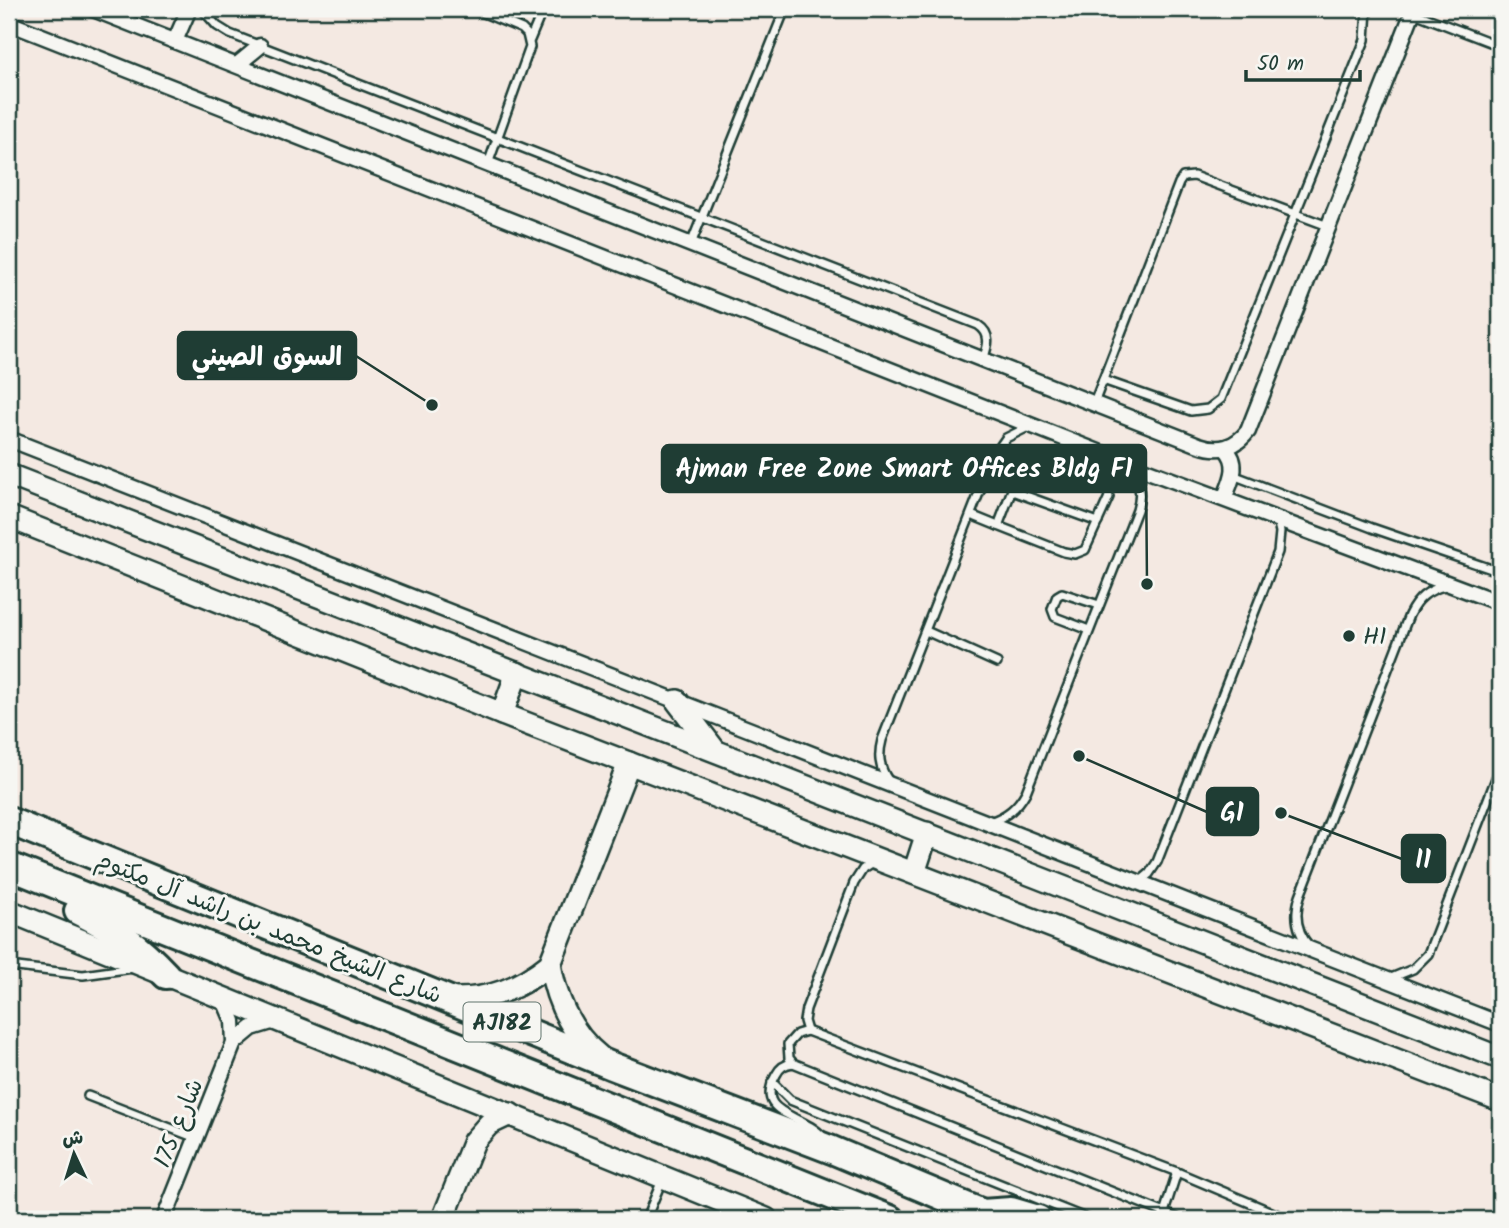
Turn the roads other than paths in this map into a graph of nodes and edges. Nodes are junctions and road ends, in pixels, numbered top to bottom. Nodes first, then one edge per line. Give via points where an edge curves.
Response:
1 (93, 9) edge
2 (189, 9) edge
3 (202, 9) edge
4 (474, 9) edge
5 (543, 9) edge
6 (785, 9) edge
7 (1367, 9) edge
8 (1410, 10) edge
9 (9, 23) edge
10 (530, 40) junction
11 (175, 41) junction
12 (260, 46) junction
13 (1500, 46) edge
14 (237, 65) junction
15 (496, 139) junction
16 (488, 164) junction
17 (1296, 214) junction
18 (701, 218) junction
19 (1328, 226) junction
20 (691, 244) junction
21 (983, 360) junction
22 (1103, 380) junction
23 (1094, 404) junction
24 (1034, 426) junction
25 (9, 439) edge
26 (1225, 448) junction
27 (1091, 449) junction
28 (1124, 462) junction
29 (9, 475) edge
30 (1233, 475) junction
31 (1100, 482) junction
32 (1012, 491) junction
33 (1224, 499) junction
34 (971, 515) junction
35 (9, 517) edge
36 (1277, 519) junction
37 (1098, 522) junction
38 (998, 526) junction
39 (1500, 572) edge
40 (1453, 585) junction
41 (1500, 603) edge
42 (1099, 605) junction
43 (1089, 630) junction
44 (926, 631) junction
45 (997, 663) dead end
46 (517, 673) junction
47 (677, 701) junction
48 (502, 714) junction
49 (714, 750) junction
50 (629, 763) junction
51 (1500, 768) edge
52 (893, 786) junction
53 (9, 821) edge
54 (988, 822) junction
55 (927, 833) junction
56 (879, 860) junction
57 (13, 868) edge
58 (914, 873) junction
59 (1138, 883) junction
60 (9, 911) edge
61 (1313, 950) junction
62 (550, 964) junction
63 (9, 966) edge
64 (155, 971) junction
65 (1383, 978) junction
66 (447, 999) junction
67 (224, 1000) junction
68 (275, 1021) junction
69 (1500, 1024) edge
70 (807, 1031) junction
71 (234, 1043) junction
72 (1500, 1058) edge
73 (793, 1063) junction
74 (611, 1066) junction
75 (772, 1082) junction
76 (88, 1096) dead end
77 (464, 1096) junction
78 (1500, 1100) edge
79 (510, 1114) junction
80 (197, 1138) junction
81 (474, 1140) junction
82 (832, 1150) junction
83 (1177, 1172) junction
84 (664, 1176) junction
85 (733, 1212) edge
86 (990, 1216) edge
87 (1163, 1216) edge
88 (164, 1219) edge
89 (443, 1219) edge
90 (646, 1219) edge
91 (766, 1219) edge
92 (890, 1219) edge
93 (1038, 1219) edge
94 (1088, 1219) edge
95 (1180, 1219) edge
96 (1288, 1219) edge

1 - 11 street
2 - 11 street
3 - 12 lane via 223,31
4 - 10 lane via 522,29
5 - 10 lane
6 - 18 lane
7 - 17 lane via 1365,40
8 - 13 lane
8 - 19 street
9 - 24 street
10 - 15 lane via 529,54
11 - 14 street
12 - 14 street
12 - 15 lane
14 - 16 street
15 - 16 lane
15 - 18 lane
16 - 20 street
17 - 19 lane
17 - 22 lane via 1226,392 1215,405 1191,411
17 - 22 lane via 1194,176 1183,177
18 - 20 lane
18 - 21 lane via 978,326 988,336
19 - 26 street via 1251,424 1243,438
20 - 21 street
21 - 23 street
22 - 23 lane
23 - 26 street via 1207,448
24 - 27 street
24 - 34 lane via 1014,432 999,446
25 - 47 street
26 - 30 street via 1234,463
27 - 28 street
27 - 31 lane
28 - 33 street
28 - 42 lane via 1135,475 1139,502
29 - 46 street
30 - 33 street
30 - 39 lane
31 - 32 lane via 1034,459 1023,465
31 - 37 lane via 1109,497
32 - 37 lane
32 - 38 lane
33 - 36 street
34 - 38 lane
34 - 44 lane
35 - 48 street
36 - 40 street
36 - 59 lane via 1278,552 1157,862
37 - 38 lane via 1088,546 1075,554
40 - 41 street
40 - 61 lane via 1426,593 1409,615 1300,896 1298,925
42 - 43 lane
42 - 43 lane via 1062,593 1057,596 1052,609 1055,617
43 - 54 lane via 1026,792 1007,815
44 - 45 lane
44 - 52 lane via 880,748 883,772
46 - 48 street
46 - 49 street
47 - 49 street
47 - 52 street
48 - 50 street
49 - 55 street
50 - 56 street
50 - 62 street
51 - 65 lane via 1427,954 1413,970
52 - 54 street
53 - 66 highway, شارع الشيخ محمد بن راشد آل مكتوم / AJ182
54 - 59 street
55 - 58 street
55 - 72 street
56 - 58 street
56 - 70 lane via 863,869 854,883 806,1009
57 - 64 highway via 36,889 110,926 152,960
57 - 92 highway, شارع الشيخ محمد بن راشد آل مكتوم / AJ182
58 - 78 street
59 - 61 street
60 - 64 street
61 - 65 street
62 - 66 street via 503,992
62 - 74 street via 569,1022
63 - 64 lane via 83,975
64 - 67 street
65 - 69 street
66 - 74 highway, شارع الشيخ محمد بن راشد آل مكتوم / AJ182
67 - 68 street
67 - 71 street via 233,1021
68 - 71 street via 252,1028
68 - 77 street
70 - 73 lane via 788,1044
70 - 83 lane
71 - 80 street, شارع 175
73 - 75 lane via 780,1068
73 - 87 lane
74 - 82 highway, شارع الشيخ محمد بن راشد آل مكتوم / AJ182
75 - 82 lane via 768,1095 772,1105 813,1126
75 - 94 lane via 790,1100
76 - 80 lane
77 - 79 street
77 - 81 street
79 - 81 street via 489,1124
79 - 84 street
80 - 88 street, شارع 175
81 - 89 street
82 - 86 highway, شارع الشيخ محمد بن راشد آل مكتوم / AJ182
83 - 87 lane
83 - 96 lane
84 - 85 street
84 - 90 lane
85 - 91 street
86 - 93 highway via 1011,1211
87 - 95 lane

